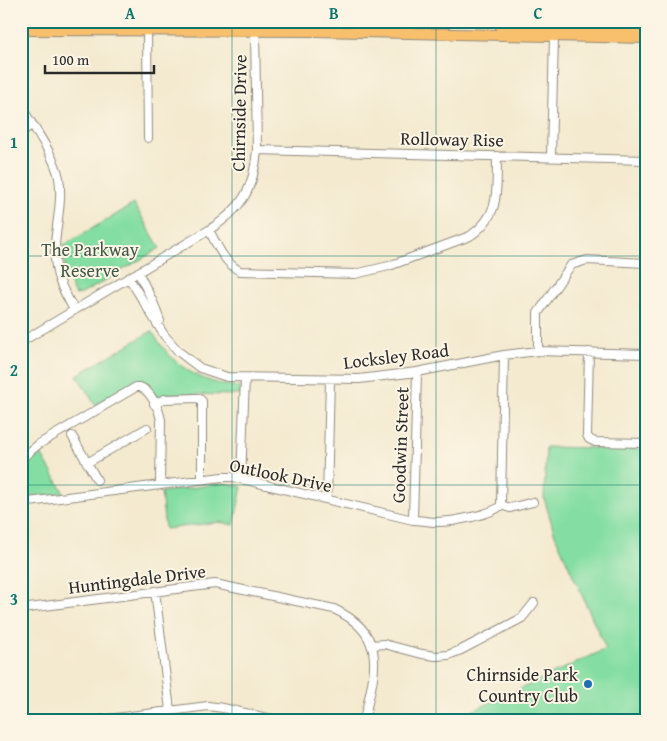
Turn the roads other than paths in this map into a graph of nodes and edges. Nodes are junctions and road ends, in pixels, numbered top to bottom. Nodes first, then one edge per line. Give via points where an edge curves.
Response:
1 (356, 21) edge
2 (191, 26) edge
3 (255, 26) edge
4 (21, 30) edge
5 (147, 31) junction
6 (646, 31) edge
7 (555, 33) junction
8 (646, 38) edge
9 (21, 106) edge
10 (32, 125) junction
11 (21, 132) edge
12 (148, 138) dead end
13 (257, 150) junction
14 (497, 156) junction
15 (550, 156) junction
16 (646, 160) edge
17 (209, 230) junction
18 (646, 263) edge
19 (138, 272) junction
20 (129, 278) junction
21 (74, 310) junction
22 (164, 335) junction
23 (21, 342) edge
24 (538, 351) junction
25 (589, 352) junction
26 (646, 354) edge
27 (504, 355) junction
28 (417, 372) junction
29 (245, 378) junction
30 (330, 379) junction
31 (154, 404) junction
32 (147, 428) dead end
33 (72, 436) dead end
34 (646, 443) edge
35 (21, 459) edge
36 (87, 463) junction
37 (202, 479) junction
38 (241, 479) junction
39 (97, 480) dead end
40 (160, 484) junction
41 (327, 499) junction
42 (533, 502) dead end
43 (21, 503) edge
44 (501, 506) junction
45 (413, 520) junction
46 (155, 591) junction
47 (534, 603) dead end
48 (21, 609) edge
49 (371, 645) junction
50 (170, 710) junction
51 (100, 720) edge
52 (276, 720) edge
53 (364, 720) edge

1 - 7 main road
2 - 3 main road
2 - 5 main road
3 - 7 main road via 459,34
3 - 13 street, Chirnside Drive
4 - 5 main road
5 - 12 street
6 - 7 main road
7 - 8 main road
7 - 15 street
9 - 10 street
10 - 11 street
10 - 21 street via 58,174 56,266
13 - 14 street, Rolloway Rise
13 - 17 street, Chirnside Drive via 256,169 243,202
14 - 15 street, Rolloway Rise
14 - 17 street via 495,205 482,228 470,236 371,272 240,271 226,260
15 - 16 street, Rolloway Rise
17 - 19 street, Chirnside Drive
18 - 24 street via 587,260 571,265 538,314
19 - 20 street, Chirnside Drive
19 - 22 street, Locksley Road
20 - 21 street, Chirnside Drive
20 - 22 street, Locksley Road
21 - 23 street, Chirnside Drive
22 - 29 street, Locksley Road via 200,368 227,378
24 - 25 street, Locksley Road
24 - 27 street, Locksley Road
25 - 26 street, Locksley Road
25 - 34 street via 589,439 595,442
27 - 28 street, Locksley Road
27 - 44 street
28 - 30 street, Locksley Road
28 - 45 street, Goodwin Street
29 - 30 street, Locksley Road
29 - 38 street
30 - 41 street
31 - 35 street via 145,389 136,387 39,444
31 - 37 street via 165,399 198,398 202,401
31 - 40 street via 162,426
32 - 36 street
33 - 36 street
36 - 39 street
37 - 38 street, Outlook Drive via 222,476
37 - 40 street, Outlook Drive
38 - 41 street, Outlook Drive
40 - 43 street, Outlook Drive
41 - 45 street, Outlook Drive
42 - 44 street, Outlook Drive via 510,508
44 - 45 street, Outlook Drive via 494,511 451,521
46 - 48 street, Huntingdale Drive
46 - 49 street, Huntingdale Drive via 214,584 334,609 359,625
46 - 50 street
47 - 49 street via 522,618 448,655 422,654 384,644
49 - 53 street, Huntingdale Drive via 375,667
50 - 51 street
50 - 52 street via 208,706

